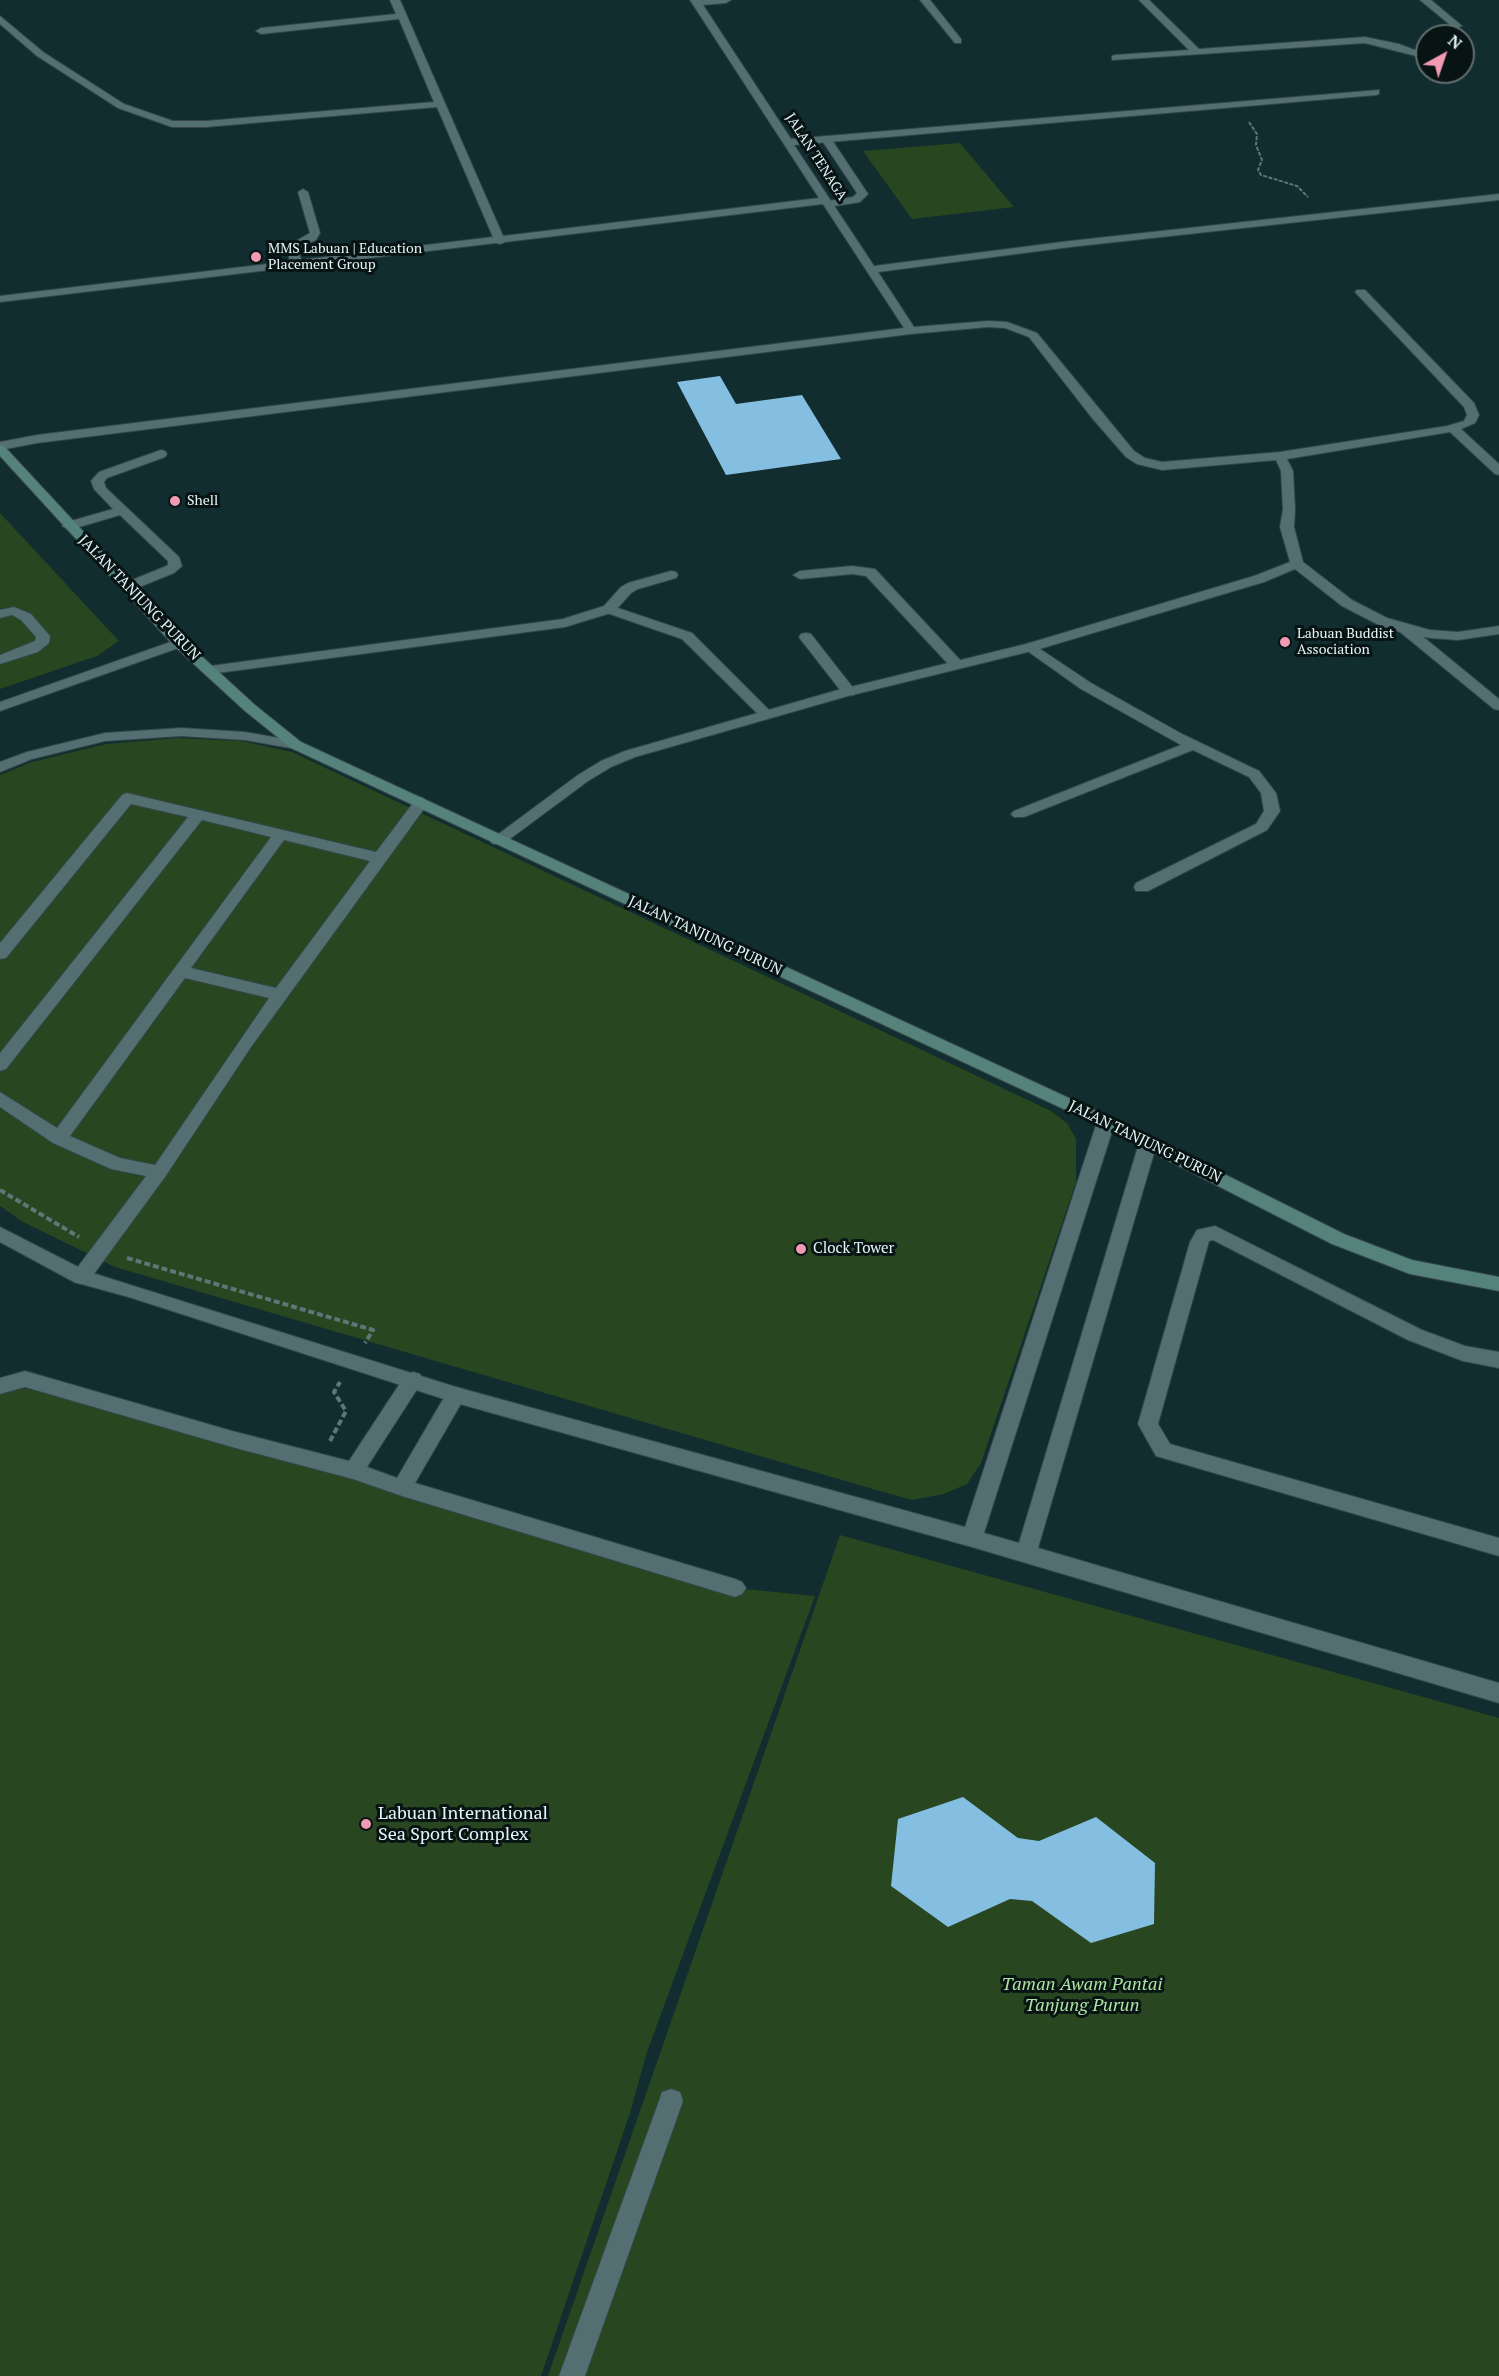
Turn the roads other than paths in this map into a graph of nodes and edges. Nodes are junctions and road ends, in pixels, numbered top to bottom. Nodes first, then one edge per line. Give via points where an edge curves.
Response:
1 (394, 0) edge
2 (726, 0) edge
3 (925, 0) edge
4 (1144, 0) edge
5 (1425, 0) edge
6 (696, 2) edge
7 (401, 16) junction
8 (0, 19) edge
9 (1455, 24) edge
10 (261, 31) dead end
11 (958, 41) dead end
12 (1197, 52) junction
13 (1415, 52) edge
14 (1115, 58) dead end
15 (1376, 92) dead end
16 (440, 104) junction
17 (826, 139) junction
18 (789, 142) junction
19 (303, 192) dead end
20 (1499, 197) edge
21 (828, 202) junction
22 (500, 241) junction
23 (296, 264) junction
24 (870, 270) junction
25 (1361, 292) dead end
26 (0, 299) edge
27 (911, 331) junction
28 (1453, 428) junction
29 (0, 448) edge
30 (1499, 453) edge
31 (160, 454) dead end
32 (1280, 456) junction
33 (1483, 456) junction
34 (1499, 471) edge
35 (122, 510) junction
36 (69, 526) junction
37 (1297, 564) junction
38 (800, 575) dead end
39 (671, 576) dead end
40 (127, 587) junction
41 (609, 609) junction
42 (0, 614) edge
43 (1405, 629) junction
44 (1499, 630) edge
45 (806, 637) dead end
46 (178, 643) junction
47 (1030, 647) junction
48 (0, 660) edge
49 (957, 665) junction
50 (210, 670) junction
51 (849, 692) junction
52 (1499, 706) edge
53 (0, 707) edge
54 (766, 714) junction
55 (296, 745) junction
56 (1194, 745) junction
57 (0, 767) edge
58 (421, 802) junction
59 (1019, 814) dead end
60 (198, 815) junction
61 (280, 835) junction
62 (498, 841) junction
63 (380, 858) junction
64 (1142, 887) dead end
65 (0, 954) edge
66 (180, 971) junction
67 (280, 995) junction
68 (0, 1065) edge
69 (0, 1098) edge
70 (1106, 1122) junction
71 (59, 1138) junction
72 (1148, 1143) junction
73 (159, 1172) junction
74 (0, 1234) edge
75 (81, 1277) junction
76 (1499, 1284) edge
77 (1499, 1360) edge
78 (413, 1380) junction
79 (0, 1386) edge
80 (456, 1395) junction
81 (354, 1471) junction
82 (402, 1488) junction
83 (972, 1538) junction
84 (1499, 1547) edge
85 (1026, 1554) junction
86 (735, 1588) dead end
87 (1499, 1692) edge
88 (672, 2101) dead end
89 (572, 2376) edge

1 - 7 street
2 - 6 street
3 - 11 street
4 - 12 street
5 - 9 street
6 - 18 street, JALAN TENAGA
7 - 10 street
7 - 16 street
8 - 16 street via 40,54 121,106 172,123 206,124
12 - 13 street via 1365,40
12 - 14 street
15 - 17 street
16 - 22 street
17 - 18 street
17 - 21 street via 863,194 856,200
18 - 21 street, JALAN TENAGA
19 - 23 street via 315,233 292,246
20 - 24 street
21 - 22 street
21 - 24 street, JALAN TENAGA
22 - 23 street
23 - 26 street
24 - 27 street, JALAN TENAGA
25 - 28 street via 1470,406 1473,416 1469,423
27 - 29 street via 37,439
27 - 32 street via 988,324 1033,335 1130,454 1150,465
28 - 32 street
28 - 33 street
29 - 36 street, JALAN TANJUNG PURUN
30 - 33 street
31 - 35 street via 103,475 97,481
32 - 37 street via 1287,471 1287,527
33 - 34 street
35 - 36 street
35 - 40 street via 174,560 175,566
36 - 40 street, JALAN TANJUNG PURUN
37 - 43 street via 1347,603
37 - 47 street via 1259,579
38 - 49 street via 870,572
39 - 41 street via 626,590
40 - 46 street, JALAN TANJUNG PURUN
41 - 50 street via 566,623
41 - 54 street via 687,636
42 - 48 street via 14,611 26,617 43,636 42,643 33,649
43 - 44 street via 1458,636
43 - 52 street
45 - 51 street
46 - 50 street, JALAN TANJUNG PURUN
46 - 53 street
47 - 49 street
47 - 56 street via 1086,686
49 - 51 street
50 - 55 street, JALAN TANJUNG PURUN
51 - 54 street
54 - 62 street via 606,764
55 - 57 street via 245,736 181,732 105,737 27,756
55 - 58 street, JALAN TANJUNG PURUN
56 - 59 street
56 - 64 street via 1254,774 1268,793 1272,811 1262,827
58 - 62 street, JALAN TANJUNG PURUN
58 - 63 street
60 - 61 street
60 - 65 street via 127,798
60 - 68 street
61 - 63 street
61 - 66 street
62 - 70 street, JALAN TANJUNG PURUN
63 - 67 street
66 - 67 street
66 - 71 street
67 - 73 street
69 - 71 street
70 - 72 street, JALAN TANJUNG PURUN
70 - 83 street
71 - 73 street via 117,1164
72 - 76 street, JALAN TANJUNG PURUN via 1338,1239 1410,1267
72 - 85 street
73 - 75 street
74 - 75 street
75 - 78 street
77 - 84 street via 1463,1353 1415,1335 1215,1233 1203,1235 1148,1424 1163,1450
78 - 80 street
78 - 81 street
79 - 81 street via 25,1379
80 - 82 street
80 - 83 street
81 - 82 street
82 - 86 street
83 - 85 street
85 - 87 street
88 - 89 street

